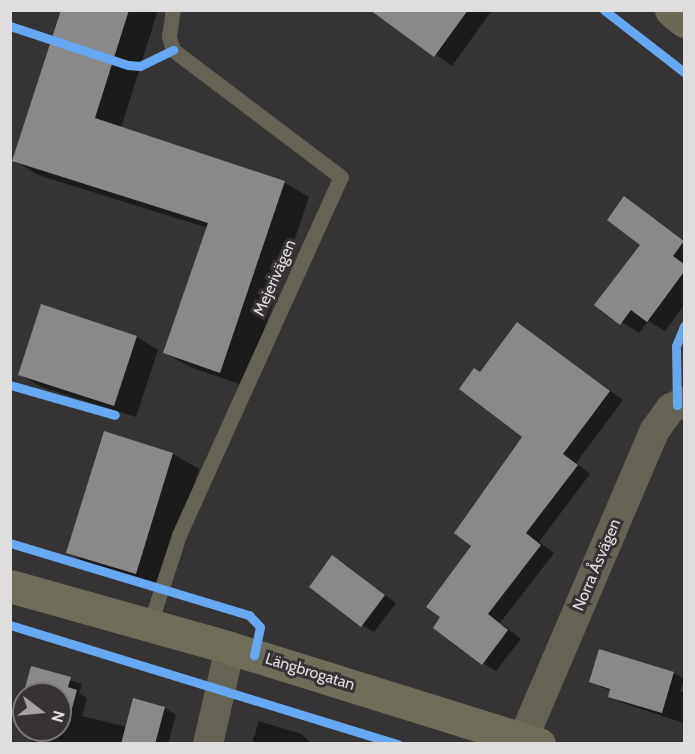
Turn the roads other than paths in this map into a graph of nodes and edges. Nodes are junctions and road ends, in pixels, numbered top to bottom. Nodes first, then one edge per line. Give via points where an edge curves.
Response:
1 (173, 10) edge
2 (671, 10) edge
3 (684, 21) edge
4 (684, 402) edge
5 (10, 586) edge
6 (149, 627) junction
7 (230, 648) junction
8 (531, 741) edge
9 (208, 744) edge

1 - 6 lane, Mejerivägen via 169,37 173,50 341,177 179,535
2 - 3 main road
4 - 8 street, Norra Åsvägen via 671,408 655,430
5 - 6 street, Längbrogatan
6 - 7 street, Längbrogatan
7 - 8 street, Längbrogatan
7 - 9 street

